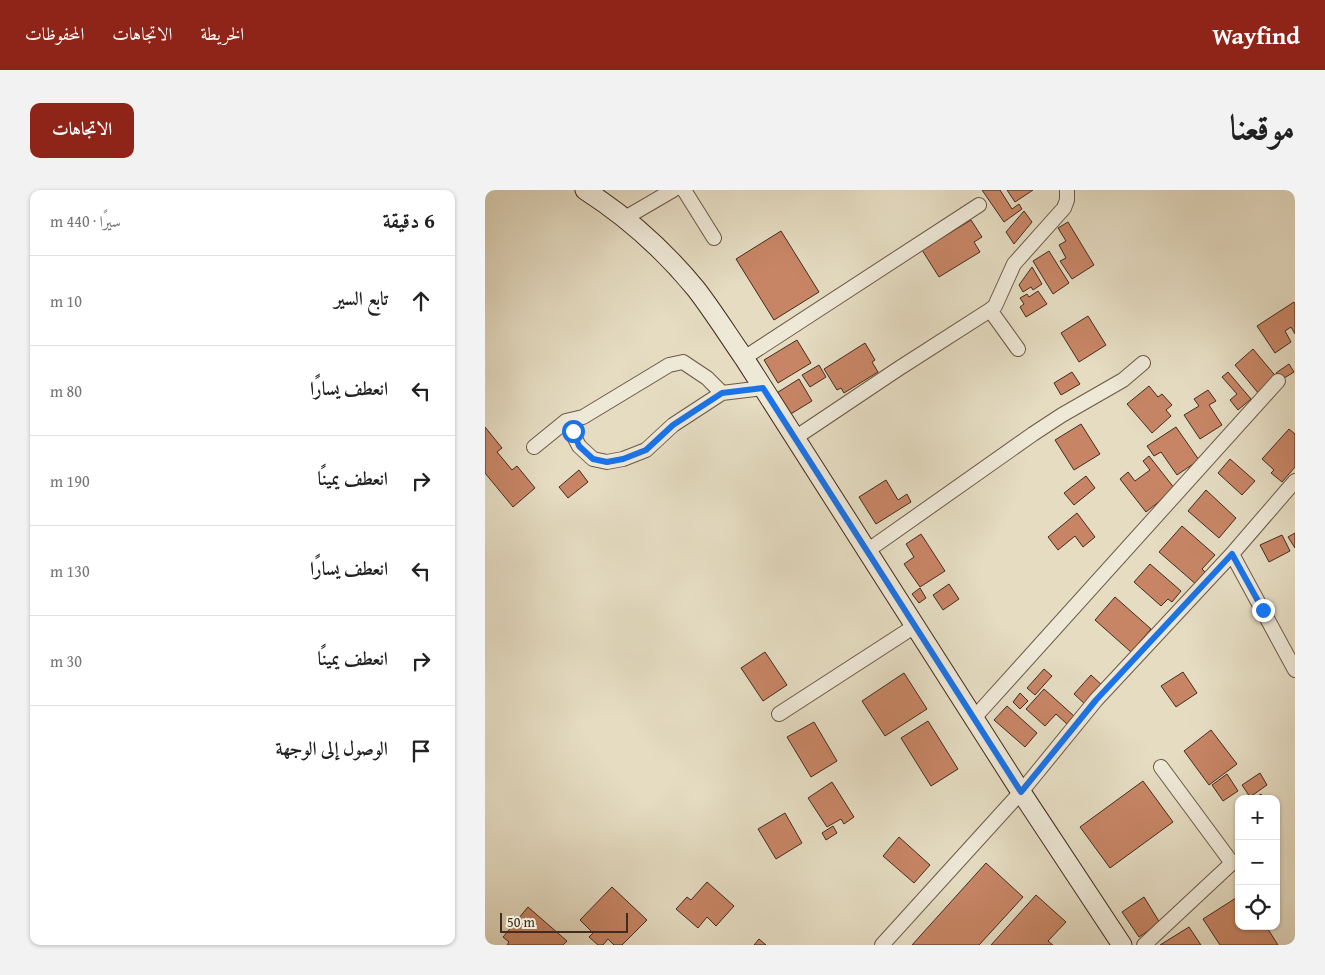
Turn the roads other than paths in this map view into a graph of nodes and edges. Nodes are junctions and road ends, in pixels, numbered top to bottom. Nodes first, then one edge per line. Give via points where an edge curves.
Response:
1 (585, 190) edge
2 (673, 190) edge
3 (684, 190) edge
4 (1067, 190) edge
5 (979, 205) dead end
6 (625, 218) junction
7 (714, 238) dead end
8 (990, 310) junction
9 (1018, 349) dead end
10 (744, 358) junction
11 (1143, 363) dead end
12 (1278, 381) dead end
13 (763, 388) junction
14 (722, 393) junction
15 (566, 421) junction
16 (795, 438) junction
17 (534, 447) dead end
18 (1295, 481) edge
19 (867, 551) junction
20 (1232, 554) junction
21 (915, 626) junction
22 (1295, 670) edge
23 (779, 714) dead end
24 (974, 718) junction
25 (1161, 767) dead end
26 (1021, 792) junction
27 (882, 945) edge
28 (1122, 945) edge
29 (1144, 945) edge

1 - 6 main road
2 - 6 street
3 - 7 street
4 - 8 street via 1064,208 1013,264 995,306
5 - 10 street
6 - 10 main road via 680,271
8 - 9 street
8 - 16 street
10 - 13 main road
11 - 19 street via 1123,380 1033,434
12 - 24 street
13 - 14 street
13 - 16 main road
14 - 15 street via 683,362 669,365 583,417
14 - 15 street via 673,425 646,450 607,462 593,459 579,446
15 - 17 street
16 - 19 main road
18 - 20 street
19 - 21 main road
20 - 22 street
20 - 26 street via 1096,700
21 - 23 street
21 - 24 main road
24 - 26 main road
25 - 29 street via 1232,863
26 - 27 street
26 - 28 main road

